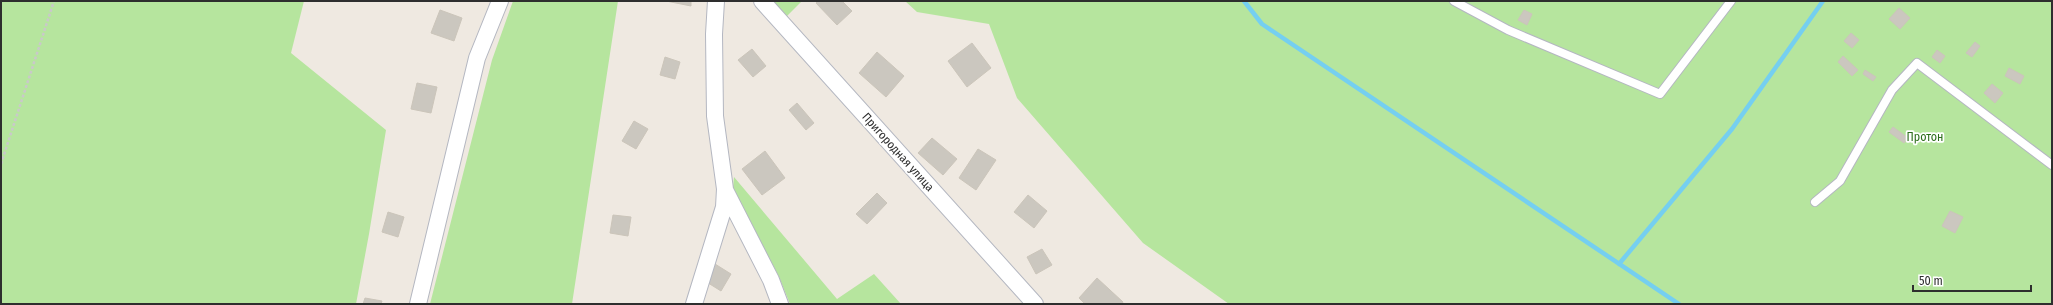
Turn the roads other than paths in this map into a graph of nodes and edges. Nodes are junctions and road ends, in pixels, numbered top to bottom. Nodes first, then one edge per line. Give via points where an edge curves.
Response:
1 (500, 1) edge
2 (716, 1) edge
3 (762, 1) edge
4 (1454, 1) edge
5 (1731, 1) edge
6 (2052, 165) edge
7 (725, 189) junction
8 (1816, 202) dead end
9 (418, 304) edge
10 (694, 304) edge
11 (780, 304) edge
12 (1035, 304) edge

1 - 9 street via 477,58
2 - 7 street via 715,116
3 - 12 street, Пригородная улица
4 - 5 lane via 1508,30 1660,94
6 - 8 lane via 1917,63 1892,90 1840,181
7 - 10 street via 724,207
7 - 11 street via 771,280

